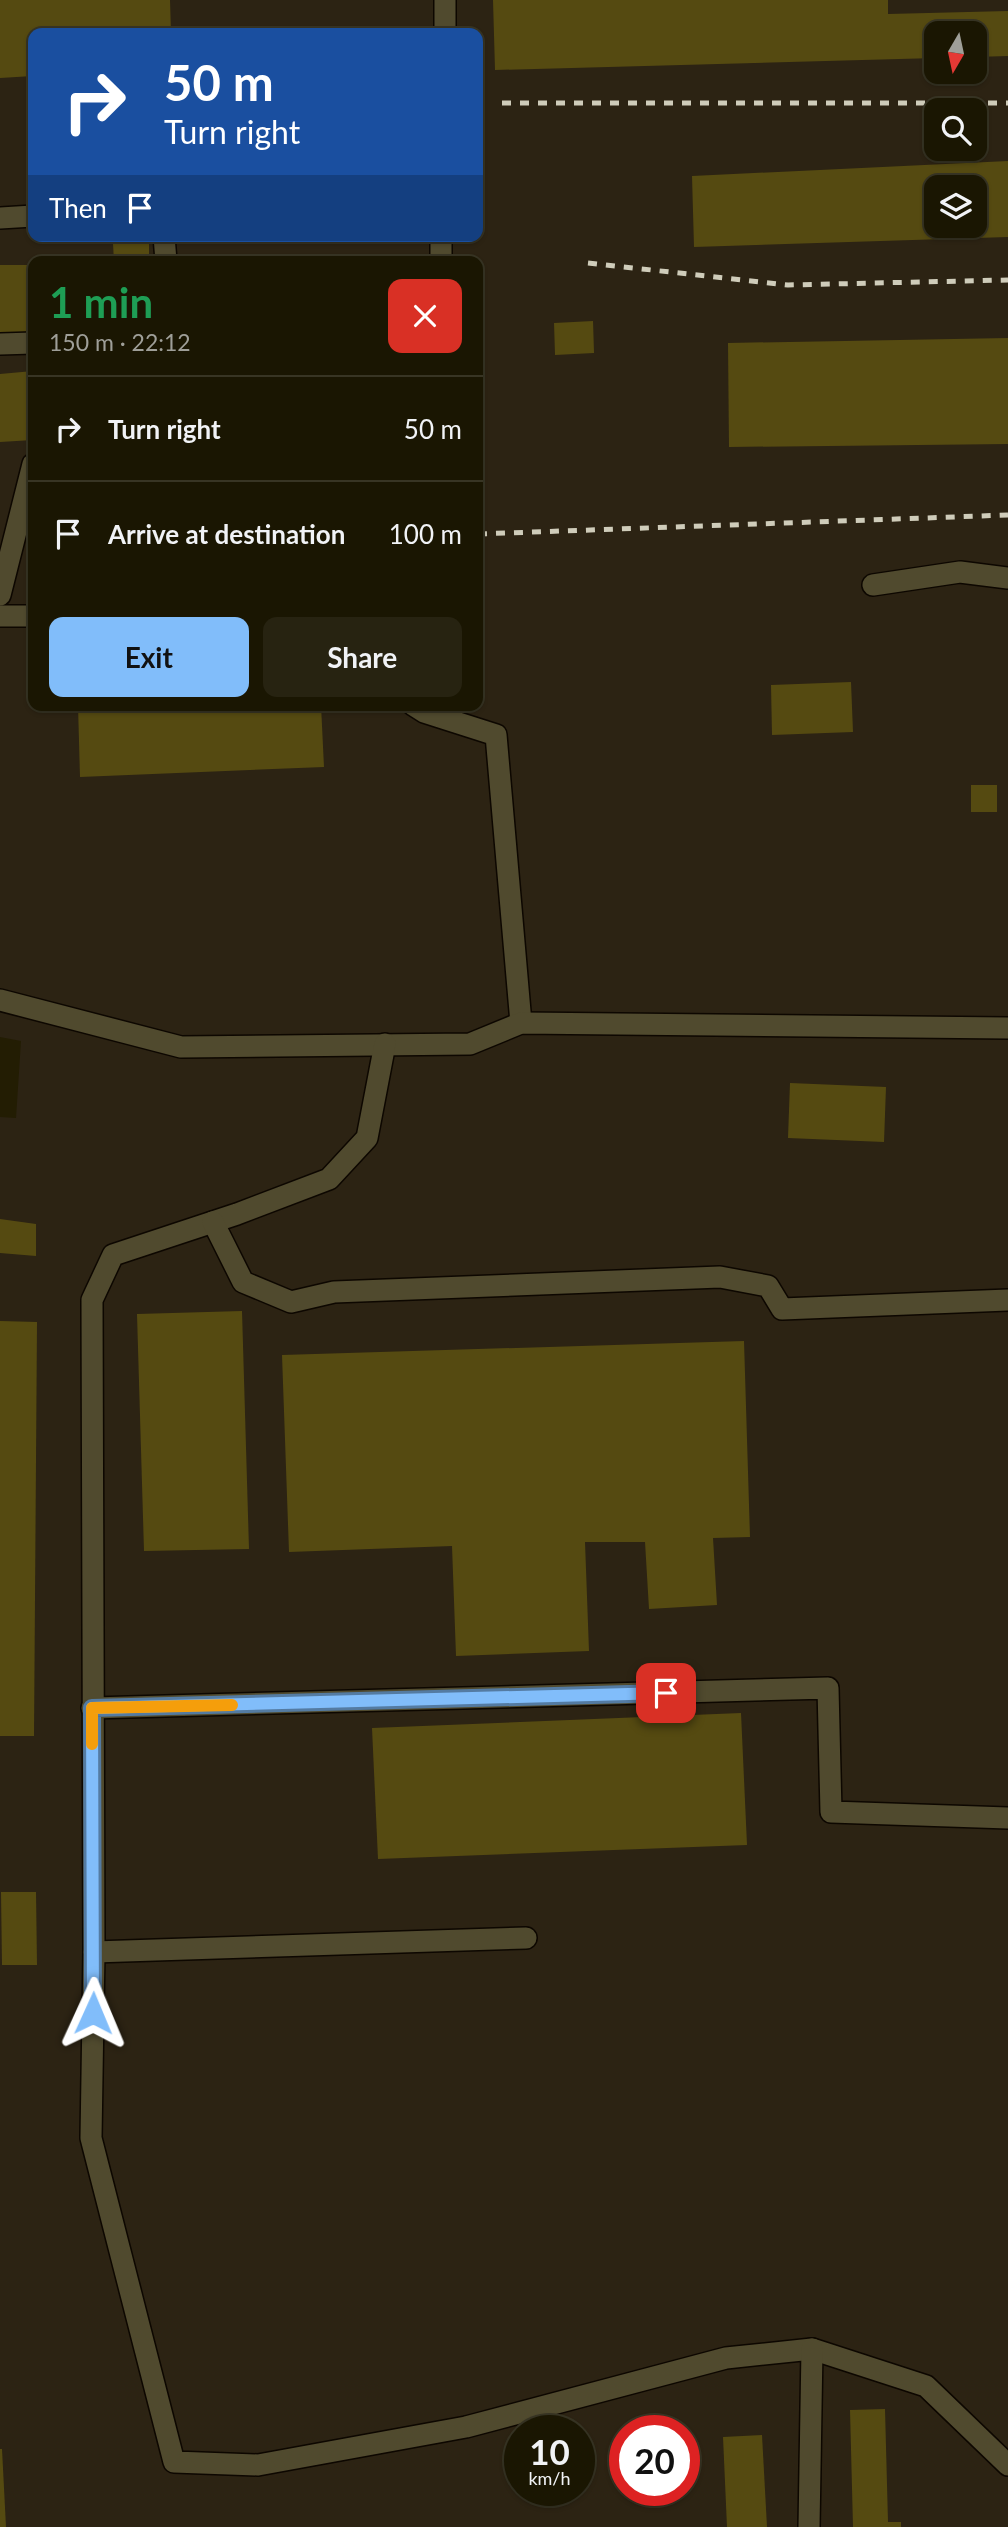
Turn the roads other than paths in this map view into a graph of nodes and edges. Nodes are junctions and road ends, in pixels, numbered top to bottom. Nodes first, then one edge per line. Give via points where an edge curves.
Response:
1 (445, 0) edge
2 (445, 28) edge
3 (28, 216) edge
4 (0, 218) edge
5 (28, 343) edge
6 (0, 344) edge
7 (28, 484) edge
8 (1008, 578) edge
9 (873, 585) dead end
10 (0, 595) edge
11 (0, 616) edge
12 (28, 616) edge
13 (422, 711) edge
14 (0, 1000) edge
15 (521, 1023) junction
16 (1008, 1028) edge
17 (385, 1044) junction
18 (213, 1222) junction
19 (1008, 1300) edge
20 (92, 1708) junction
21 (1008, 1818) edge
22 (526, 1938) dead end
23 (94, 1952) junction
24 (812, 2349) junction
25 (1008, 2465) edge
26 (809, 2527) edge

1 - 2 lane
3 - 4 lane
5 - 6 lane
7 - 10 lane
8 - 9 lane via 960,572
11 - 12 lane
13 - 15 lane via 496,735
14 - 17 lane via 181,1047
15 - 16 lane
15 - 17 lane via 470,1044
17 - 18 lane via 367,1139 329,1179
18 - 19 lane via 243,1282 291,1302 334,1292 720,1277 768,1286 782,1309
18 - 20 lane via 113,1255 92,1300
20 - 21 lane via 828,1688 831,1812
20 - 23 lane
22 - 23 lane
23 - 24 lane via 91,2138 174,2462 258,2465 466,2427 726,2358
24 - 25 lane via 926,2386
24 - 26 lane

